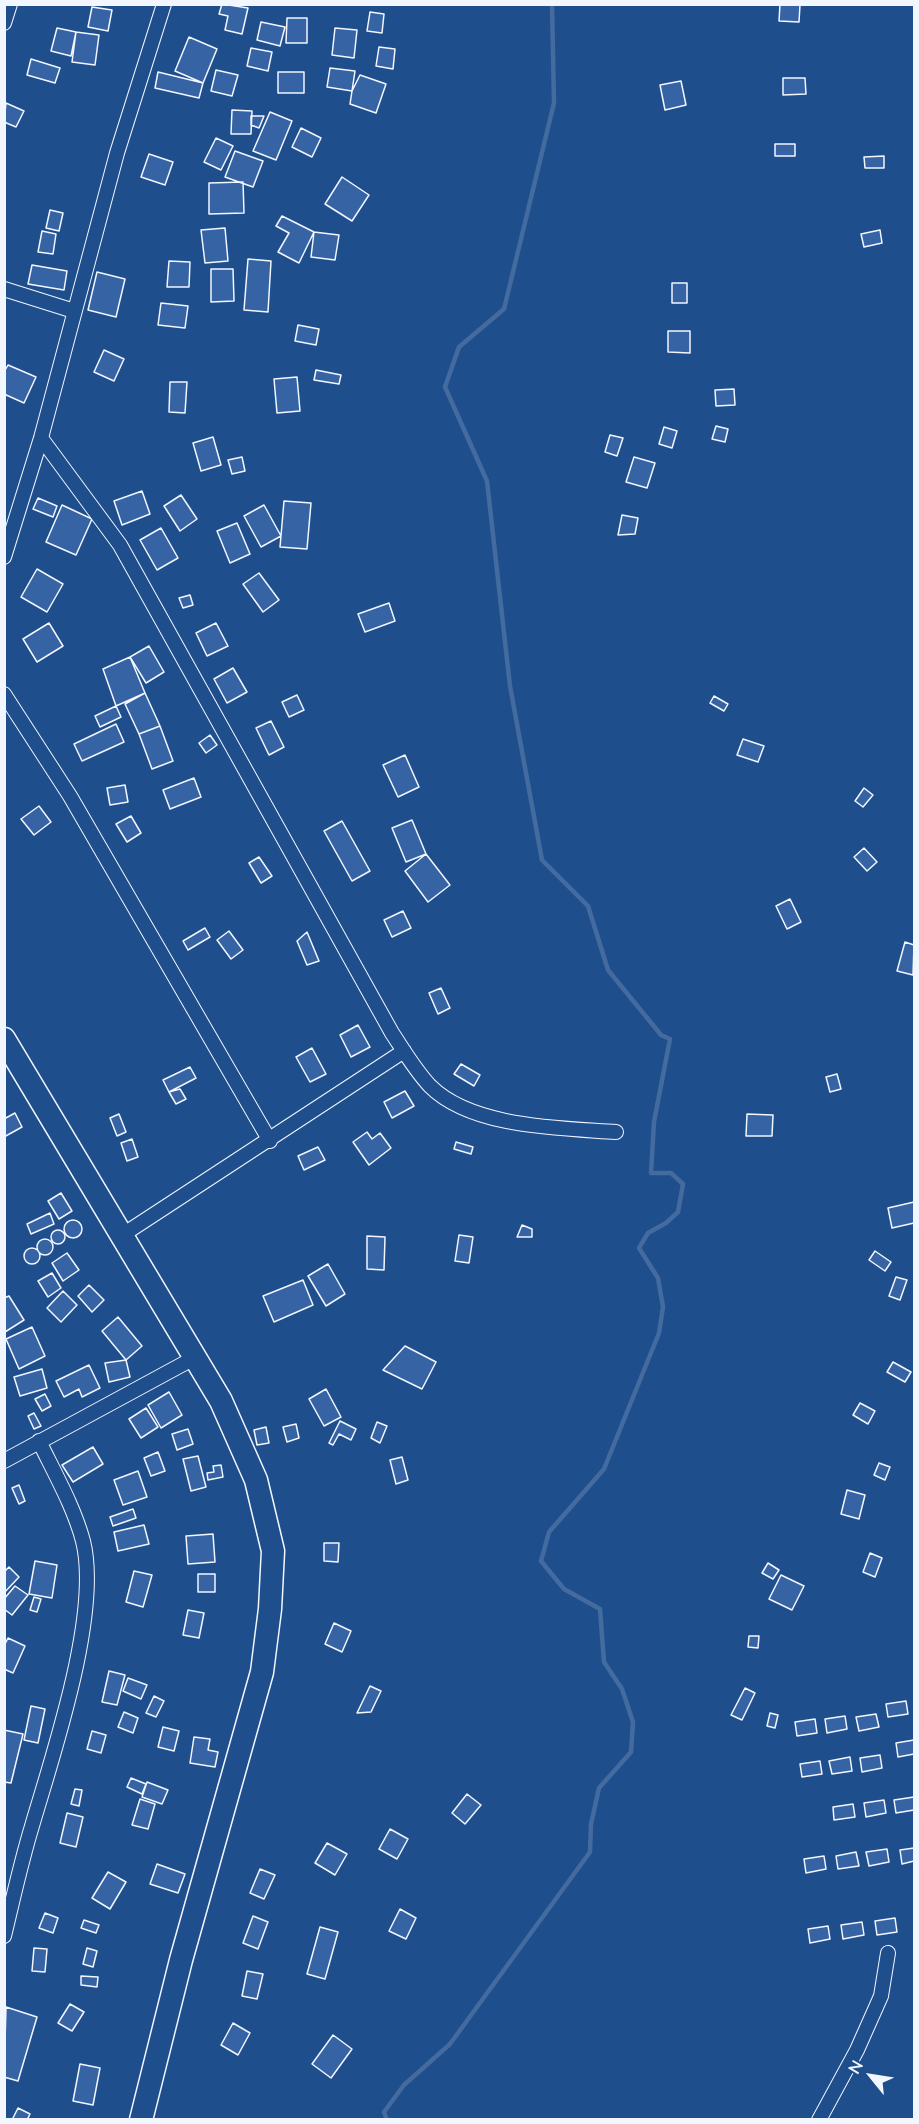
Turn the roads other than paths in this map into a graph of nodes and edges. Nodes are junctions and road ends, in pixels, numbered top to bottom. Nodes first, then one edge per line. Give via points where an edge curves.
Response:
1 (10, 4) edge
2 (164, 4) edge
3 (4, 23) edge
4 (4, 289) edge
5 (74, 311) junction
6 (41, 438) junction
7 (4, 557) edge
8 (4, 694) edge
9 (4, 1039) edge
10 (404, 1051) junction
11 (616, 1132) dead end
12 (270, 1141) junction
13 (121, 1236) junction
14 (196, 1357) junction
15 (39, 1442) junction
16 (4, 1461) edge
17 (4, 1936) edge
18 (888, 1953) dead end
19 (141, 2120) edge
20 (819, 2120) edge

1 - 3 street
2 - 5 street via 117,153
4 - 5 street
5 - 6 street
6 - 7 street
6 - 10 street via 120,545
8 - 12 street via 76,806
9 - 13 main road
10 - 11 street via 431,1087 473,1112 543,1127
10 - 12 street
12 - 13 street
13 - 14 main road
14 - 15 street
14 - 19 main road via 221,1401 256,1480 273,1551 270,1609 262,1672 181,1960
15 - 16 street
15 - 17 street via 68,1499 83,1543 83,1628
18 - 20 street via 881,1996

